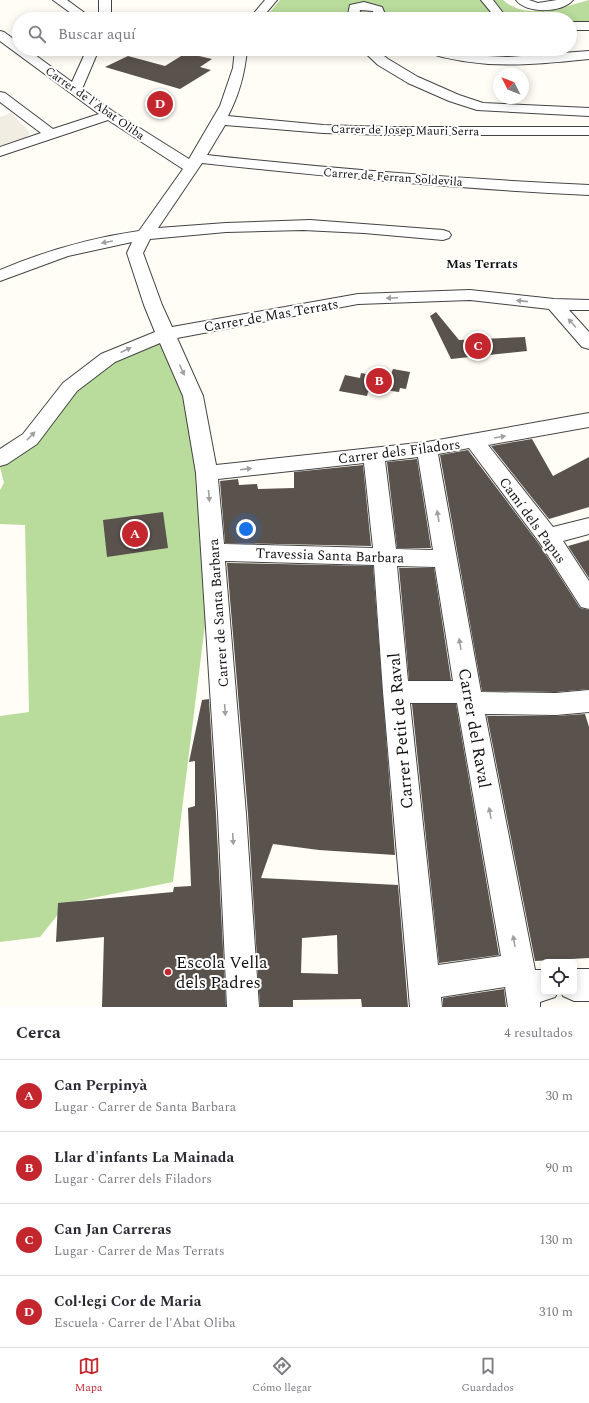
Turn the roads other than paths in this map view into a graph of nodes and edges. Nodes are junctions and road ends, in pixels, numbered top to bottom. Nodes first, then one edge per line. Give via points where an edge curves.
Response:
1 (59, 0) edge
2 (105, 0) edge
3 (271, 0) edge
4 (487, 0) edge
5 (522, 0) edge
6 (567, 0) edge
7 (77, 12) edge
8 (105, 12) edge
9 (261, 12) edge
10 (354, 12) edge
11 (379, 12) edge
12 (497, 12) edge
13 (577, 26) edge
14 (589, 26) edge
15 (0, 35) edge
16 (12, 44) edge
17 (589, 54) edge
18 (28, 56) edge
19 (90, 56) edge
20 (241, 56) edge
21 (376, 56) edge
22 (458, 56) edge
23 (574, 56) edge
24 (577, 56) edge
25 (75, 91) junction
26 (0, 96) edge
27 (582, 99) dead end
28 (502, 108) junction
29 (589, 112) edge
30 (109, 115) junction
31 (221, 120) junction
32 (589, 131) edge
33 (52, 135) junction
34 (0, 152) edge
35 (194, 163) junction
36 (589, 190) edge
37 (145, 235) junction
38 (444, 236) dead end
39 (0, 276) edge
40 (554, 304) junction
41 (589, 305) edge
42 (166, 334) junction
43 (589, 343) edge
44 (589, 420) edge
45 (474, 441) junction
46 (427, 449) junction
47 (374, 454) junction
48 (0, 459) edge
49 (207, 473) junction
50 (589, 526) edge
51 (548, 537) junction
52 (214, 552) junction
53 (385, 557) junction
54 (445, 559) junction
55 (589, 600) edge
56 (396, 692) junction
57 (469, 697) junction
58 (589, 701) edge
59 (577, 985) edge
60 (589, 985) edge
61 (527, 987) edge
62 (426, 995) edge
63 (243, 1007) edge

1 - 7 street
2 - 8 street
3 - 9 street
4 - 12 street
5 - 6 street via 538,8
10 - 11 street via 354,7 364,5 372,6
13 - 14 street
15 - 16 street, Carrer de l'Abat Oliba
17 - 24 street
18 - 25 street, Carrer de l'Abat Oliba
19 - 25 street
20 - 31 street, Carrer de Santa Barbara via 240,66
21 - 28 street via 420,83 454,98 482,107
22 - 23 street via 509,61
25 - 30 street, Carrer de l'Abat Oliba
26 - 33 street
27 - 28 street
28 - 29 street
30 - 33 street
30 - 35 street, Carrer de l'Abat Oliba
31 - 32 street, Carrer de Josep Mauri Serra via 380,131
31 - 35 street, Carrer de Santa Barbara
33 - 34 street
35 - 36 street, Carrer de Ferran Soldevila via 525,188
35 - 37 street, Carrer de Santa Barbara
37 - 38 street via 218,227 315,225
37 -> 39 street via 79,247 21,266
37 - 42 street, Carrer de Santa Barbara via 135,253
40 - 41 street, Carrer de Mas Terrats
40 -> 42 street, Carrer de Mas Terrats via 470,295 358,299
43 -> 40 street
48 -> 42 street, Carrer de Mas Terrats via 30,439 70,387 108,358
42 -> 49 street, Carrer de Santa Barbara via 193,396
45 -> 44 street, Carrer dels Filadors
45 - 46 street, Carrer dels Filadors
45 - 51 street, Camí dels Papus
46 - 47 street, Carrer dels Filadors
54 -> 46 street, Carrer del Raval
49 -> 47 street, Carrer dels Filadors
47 - 53 street, Carrer Petit de Raval
49 -> 52 street, Carrer de Santa Barbara
50 - 51 street
51 - 55 street, Camí dels Papus
52 - 53 street, Travessia Santa Barbara
52 -> 63 street, Carrer de Santa Barbara
53 - 54 street, Travessia Santa Barbara
53 - 56 street, Carrer Petit de Raval
57 -> 54 street, Carrer del Raval
56 - 57 street
56 - 62 street, Carrer Petit de Raval
57 - 58 street via 556,704
61 -> 57 street, Carrer del Raval
59 - 60 street
61 - 62 street

